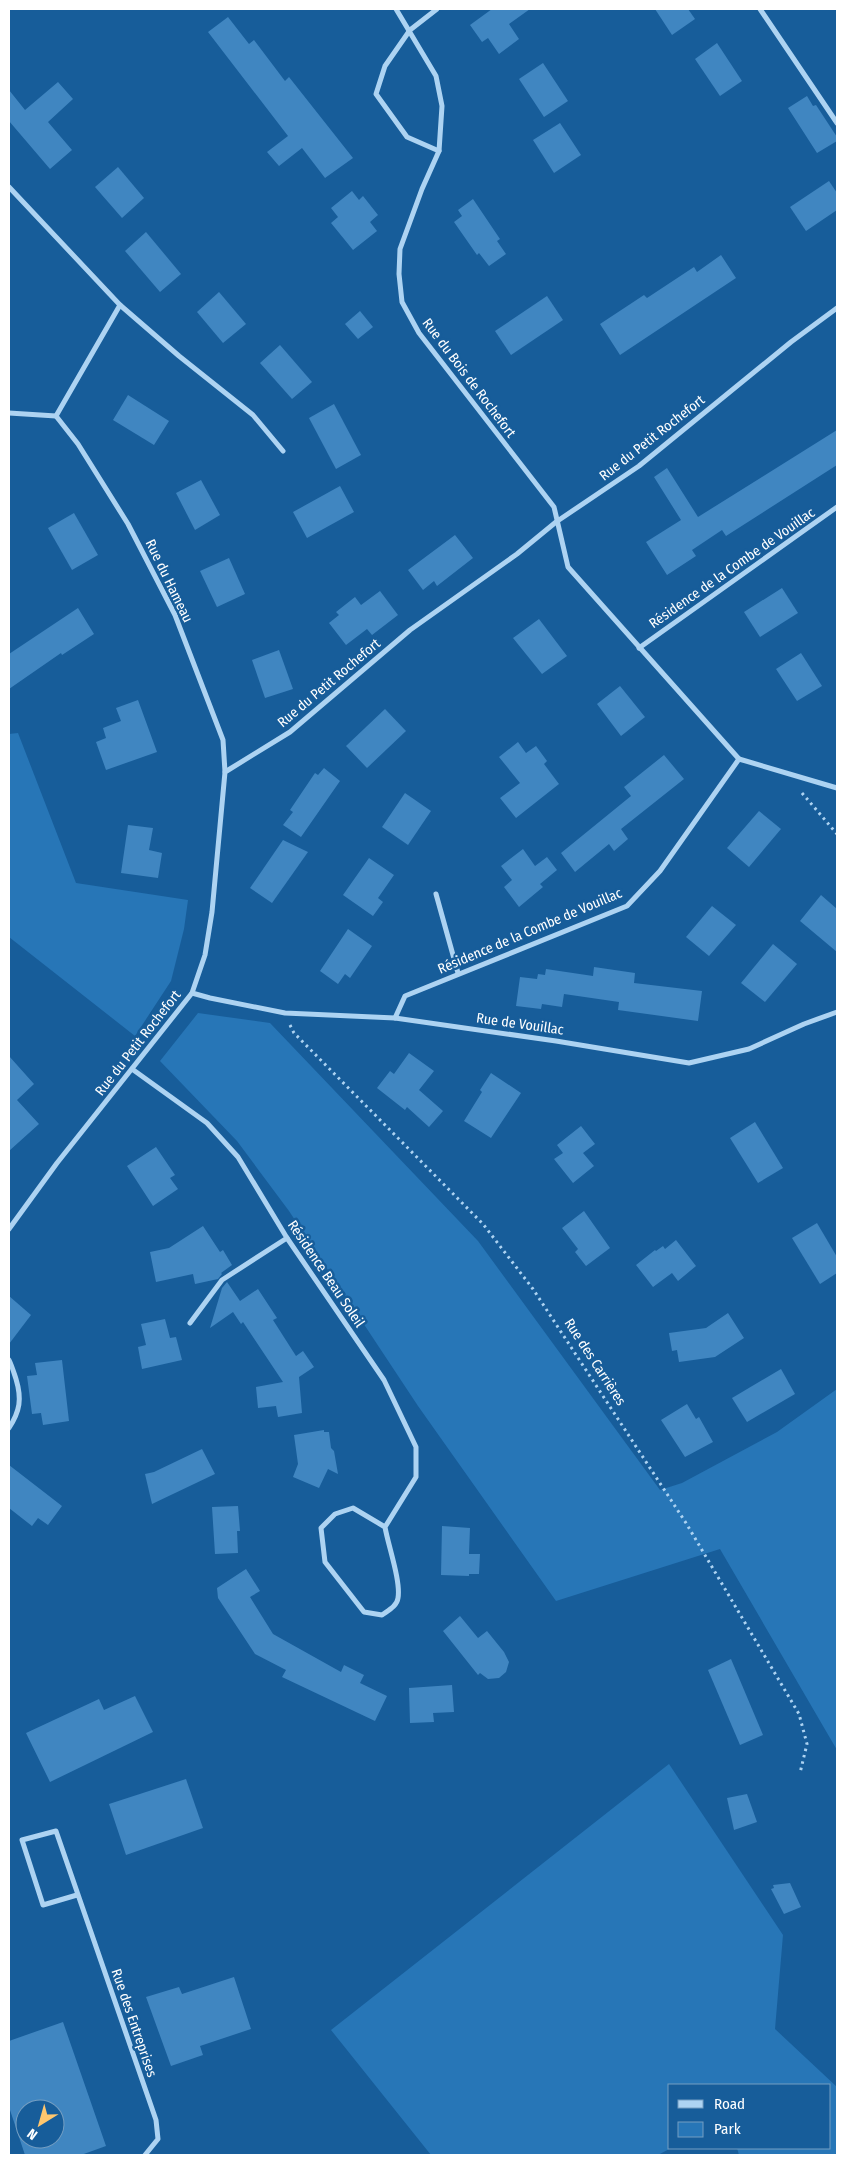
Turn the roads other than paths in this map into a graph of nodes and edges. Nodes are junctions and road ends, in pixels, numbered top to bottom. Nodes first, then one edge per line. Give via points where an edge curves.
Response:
1 (396, 9) edge
2 (438, 9) edge
3 (760, 9) edge
4 (410, 30) junction
5 (837, 123) edge
6 (439, 151) junction
7 (9, 186) edge
8 (120, 305) junction
9 (837, 308) edge
10 (9, 413) edge
11 (56, 416) junction
12 (283, 451) dead end
13 (837, 507) edge
14 (556, 522) junction
15 (639, 648) junction
16 (739, 758) junction
17 (225, 772) junction
18 (837, 788) edge
19 (436, 894) dead end
20 (458, 974) junction
21 (192, 992) junction
22 (837, 1012) edge
23 (395, 1018) junction
24 (132, 1069) junction
25 (9, 1229) edge
26 (287, 1238) junction
27 (190, 1323) dead end
28 (9, 1360) edge
29 (9, 1428) edge
30 (385, 1527) junction
31 (77, 1895) junction
32 (145, 2155) edge

1 - 4 street, Rue du Bois de Rochefort
2 - 4 street
3 - 5 street
4 - 6 street, Rue du Bois de Rochefort via 436,76 442,106
4 - 6 street via 385,66 376,94 407,137
6 - 14 street, Rue du Bois de Rochefort via 400,249 402,302 419,333 554,508
7 - 8 street
8 - 11 street
8 - 12 street via 253,415
9 - 14 street, Rue du Petit Rochefort via 639,466
10 - 11 street
11 - 17 street, Rue du Hameau via 78,444 128,524 175,615 223,740
13 - 15 street, Résidence de la Combe de Vouillac
14 - 15 street via 568,567
14 - 17 street, Rue du Petit Rochefort via 517,554 410,630 290,732
15 - 16 street
16 - 18 street
16 - 20 street, Résidence de la Combe de Vouillac via 660,871 627,906
17 - 21 street, Rue du Petit Rochefort via 212,912 205,955
19 - 20 street
20 - 23 street, Résidence de la Combe de Vouillac via 405,996
21 - 23 street, Rue de Vouillac via 285,1013
21 - 24 street, Rue du Petit Rochefort
22 - 23 street, Rue de Vouillac via 749,1049 689,1063 556,1040
24 - 25 street, Rue du Petit Rochefort
24 - 26 street, Résidence Beau Soleil via 207,1123 223,1140 238,1157
26 - 27 street via 222,1280
26 - 30 street, Résidence Beau Soleil via 384,1380 416,1447 416,1477
28 - 29 street via 19,1388 20,1403 18,1414
30 - 30 street via 398,1598 394,1607 382,1615 364,1612 325,1562 321,1528 336,1514 354,1508
31 - 31 street, Rue des Entreprises via 44,1905 22,1840 56,1831
31 - 32 street, Rue des Entreprises via 156,2120 158,2139

